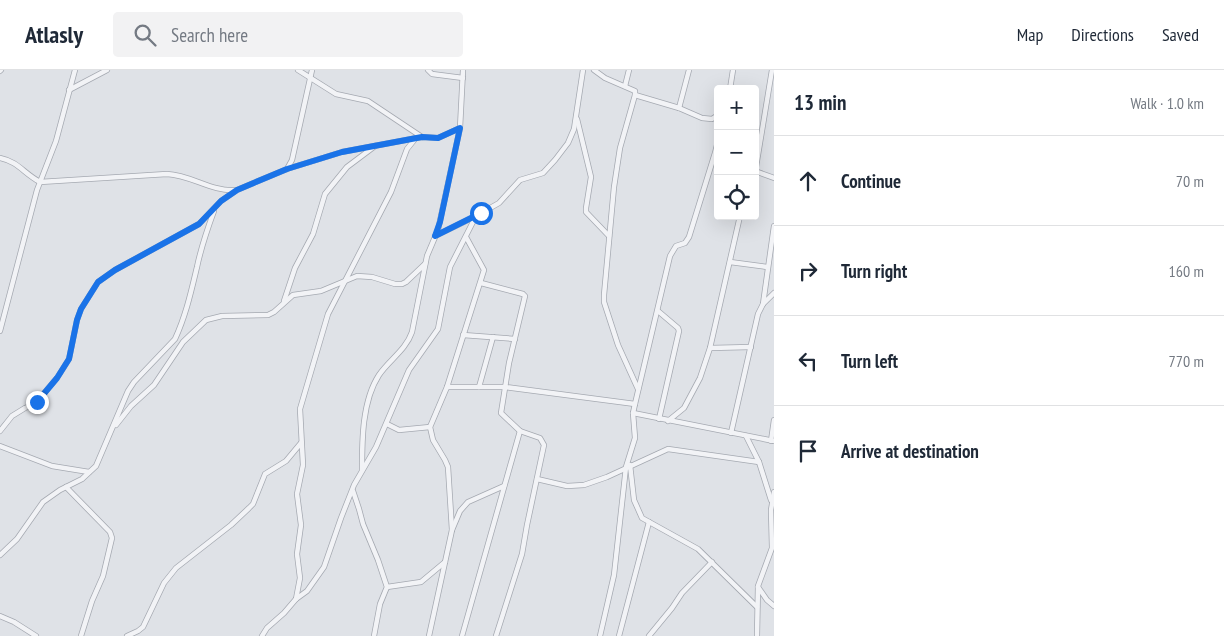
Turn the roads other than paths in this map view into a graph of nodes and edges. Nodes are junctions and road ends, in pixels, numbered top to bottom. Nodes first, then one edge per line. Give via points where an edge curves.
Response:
1 (75, 70) edge
2 (107, 70) edge
3 (298, 70) edge
4 (312, 70) edge
5 (428, 70) edge
6 (463, 70) edge
7 (583, 70) edge
8 (594, 70) edge
9 (629, 70) edge
10 (689, 70) edge
11 (733, 70) edge
12 (772, 70) edge
13 (462, 78) junction
14 (310, 79) junction
15 (731, 85) edge
16 (625, 86) junction
17 (69, 90) junction
18 (635, 96) junction
19 (679, 108) junction
20 (576, 115) junction
21 (714, 117) edge
22 (460, 128) junction
23 (422, 137) junction
24 (415, 139) junction
25 (376, 146) junction
26 (759, 148) edge
27 (0, 158) edge
28 (714, 163) edge
29 (287, 169) junction
30 (759, 173) edge
31 (774, 178) edge
32 (40, 182) junction
33 (237, 190) junction
34 (215, 208) junction
35 (476, 216) junction
36 (739, 220) edge
37 (774, 226) edge
38 (435, 236) junction
39 (609, 236) junction
40 (466, 238) junction
41 (730, 262) junction
42 (425, 264) junction
43 (767, 267) junction
44 (346, 279) junction
45 (481, 283) junction
46 (774, 293) edge
47 (283, 302) junction
48 (763, 304) junction
49 (658, 311) junction
50 (0, 331) edge
51 (463, 335) junction
52 (493, 337) junction
53 (516, 339) junction
54 (751, 347) junction
55 (710, 348) junction
56 (447, 387) junction
57 (480, 387) junction
58 (505, 387) junction
59 (638, 389) junction
60 (635, 404) junction
61 (633, 413) junction
62 (659, 419) junction
63 (774, 420) edge
64 (668, 421) junction
65 (387, 424) junction
66 (430, 427) junction
67 (0, 431) edge
68 (520, 431) junction
69 (111, 433) junction
70 (730, 433) junction
71 (746, 436) junction
72 (772, 441) edge
73 (301, 443) junction
74 (0, 446) edge
75 (759, 462) junction
76 (628, 466) junction
77 (90, 472) junction
78 (362, 472) junction
79 (538, 479) junction
80 (504, 486) junction
81 (66, 487) junction
82 (353, 490) junction
83 (774, 492) edge
84 (771, 500) junction
85 (649, 522) junction
86 (452, 530) junction
87 (0, 555) edge
88 (445, 562) junction
89 (712, 562) junction
90 (758, 586) junction
91 (387, 587) junction
92 (296, 599) junction
93 (774, 606) edge
94 (757, 607) junction
95 (0, 616) edge
96 (36, 636) edge
97 (81, 636) edge
98 (127, 636) edge
99 (262, 636) edge
100 (374, 636) edge
101 (429, 636) edge
102 (462, 636) edge
103 (496, 636) edge
104 (600, 636) edge
105 (619, 636) edge
106 (649, 636) edge
107 (756, 636) edge

1 - 17 street
2 - 17 street
3 - 14 street
4 - 14 street
5 - 13 street via 432,74
6 - 13 street
7 - 20 street
8 - 16 street
9 - 16 street
10 - 19 street
11 - 15 street
12 - 26 street
13 - 22 street
14 - 23 street via 336,94 368,101
14 - 29 street via 292,160
16 - 18 street via 635,91
17 - 32 street
18 - 19 street
18 - 39 street via 620,148
19 - 21 street via 707,120
20 - 35 street via 568,143 548,168 539,175 520,180 500,203
20 - 39 street via 591,177 586,212
22 - 23 street via 438,138
22 - 38 street
23 - 24 street
24 - 25 street
24 - 44 street
25 - 29 street via 342,152
25 - 47 street via 348,167 325,194 313,234 295,268
27 - 32 street via 13,161
28 - 49 street via 689,237 685,243 676,246 670,256
29 - 33 street
30 - 31 street
32 - 33 street via 176,174 222,190
32 - 50 street
33 - 34 street
34 - 67 street via 194,227 98,282 81,309 65,366 35,404 12,416
34 - 69 street via 178,332 134,382
35 - 38 street
35 - 40 street
36 - 41 street
37 - 43 street
38 - 42 street
39 - 59 street via 604,302 618,345
40 - 45 street via 483,266
40 - 65 street via 450,267 438,329 409,370
41 - 43 street
41 - 55 street
42 - 44 street via 402,284 364,276
42 - 78 street via 409,341 378,377 366,410
43 - 48 street
44 - 47 street via 321,290 294,295
44 - 73 street via 324,324 300,409
45 - 51 street
45 - 53 street via 523,294
46 - 48 street
47 - 69 street via 268,314 206,320 183,342 154,385 131,406
48 - 54 street
49 - 59 street
49 - 62 street via 679,331
51 - 52 street
51 - 56 street
52 - 53 street
52 - 57 street
53 - 58 street
54 - 55 street
54 - 70 street
55 - 64 street via 688,401 679,414
56 - 57 street
56 - 66 street
57 - 58 street
58 - 60 street
58 - 68 street via 501,413
59 - 60 street
60 - 61 street
61 - 62 street
61 - 76 street via 635,438
62 - 64 street
63 - 72 street
64 - 70 street
65 - 66 street via 399,430
65 - 78 street
66 - 86 street via 448,468
68 - 79 street via 535,435 543,442
68 - 80 street
69 - 77 street
70 - 71 street
71 - 72 street
71 - 75 street
73 - 92 street via 303,471 297,494 300,531 296,558 300,578
73 - 98 street via 286,461 265,474 250,508 176,568 164,584 143,627
74 - 77 street via 52,466
75 - 76 street via 668,449
75 - 84 street
76 - 79 street via 607,477 577,486
76 - 85 street via 634,500 642,518
76 - 104 street via 614,575
77 - 81 street
78 - 82 street
79 - 103 street via 522,554
80 - 86 street via 463,506
80 - 102 street
81 - 87 street via 43,502 17,539
81 - 97 street via 110,532 112,538 103,576
82 - 91 street via 362,524
82 - 92 street via 324,567 312,585
83 - 84 street
84 - 90 street via 772,548
85 - 89 street via 692,545
85 - 105 street
86 - 88 street
88 - 91 street via 421,582
88 - 101 street
89 - 94 street
89 - 106 street via 682,593
90 - 93 street
90 - 94 street
91 - 100 street
92 - 99 street
94 - 107 street
95 - 96 street

